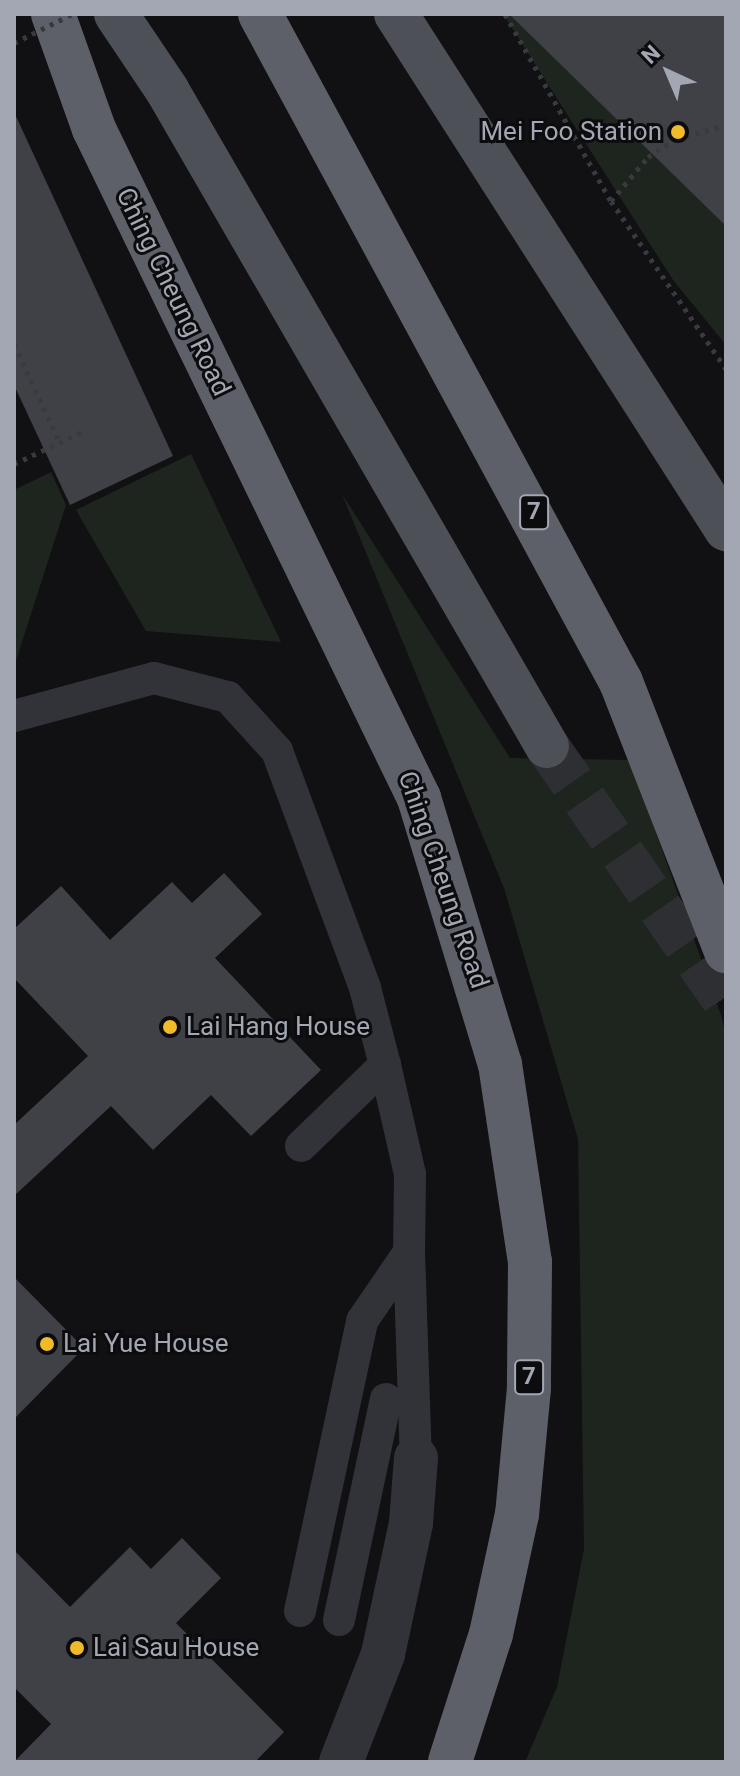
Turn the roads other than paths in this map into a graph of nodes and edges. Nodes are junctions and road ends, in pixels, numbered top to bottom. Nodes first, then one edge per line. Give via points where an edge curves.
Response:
1 (53, 14) edge
2 (116, 14) edge
3 (260, 14) edge
4 (396, 14) edge
5 (726, 529) edge
6 (14, 716) edge
7 (547, 746) tunnel mouth
8 (726, 951) edge
9 (374, 1075) junction
10 (301, 1146) dead end
11 (409, 1252) junction
12 (348, 1391) junction
13 (402, 1402) junction
14 (416, 1458) joint
15 (300, 1611) dead end
16 (339, 1620) dead end
17 (341, 1762) edge
18 (450, 1762) edge

1 - 18 highway, Ching Cheung Road / 7 via 94,129 419,798 500,1064 530,1262 529,1388 517,1514 491,1634
2 - 7 main road via 167,90
3 - 8 highway, 7 via 621,682
4 - 5 main road
6 - 9 lane, bridge via 154,678 228,697 277,751 365,988
9 - 10 lane
9 - 11 lane, bridge via 410,1174
11 - 12 lane via 362,1321
11 - 13 lane
12 - 13 lane
12 - 15 lane
13 - 14 lane
13 - 16 lane
14 - 17 street via 411,1523 383,1654

